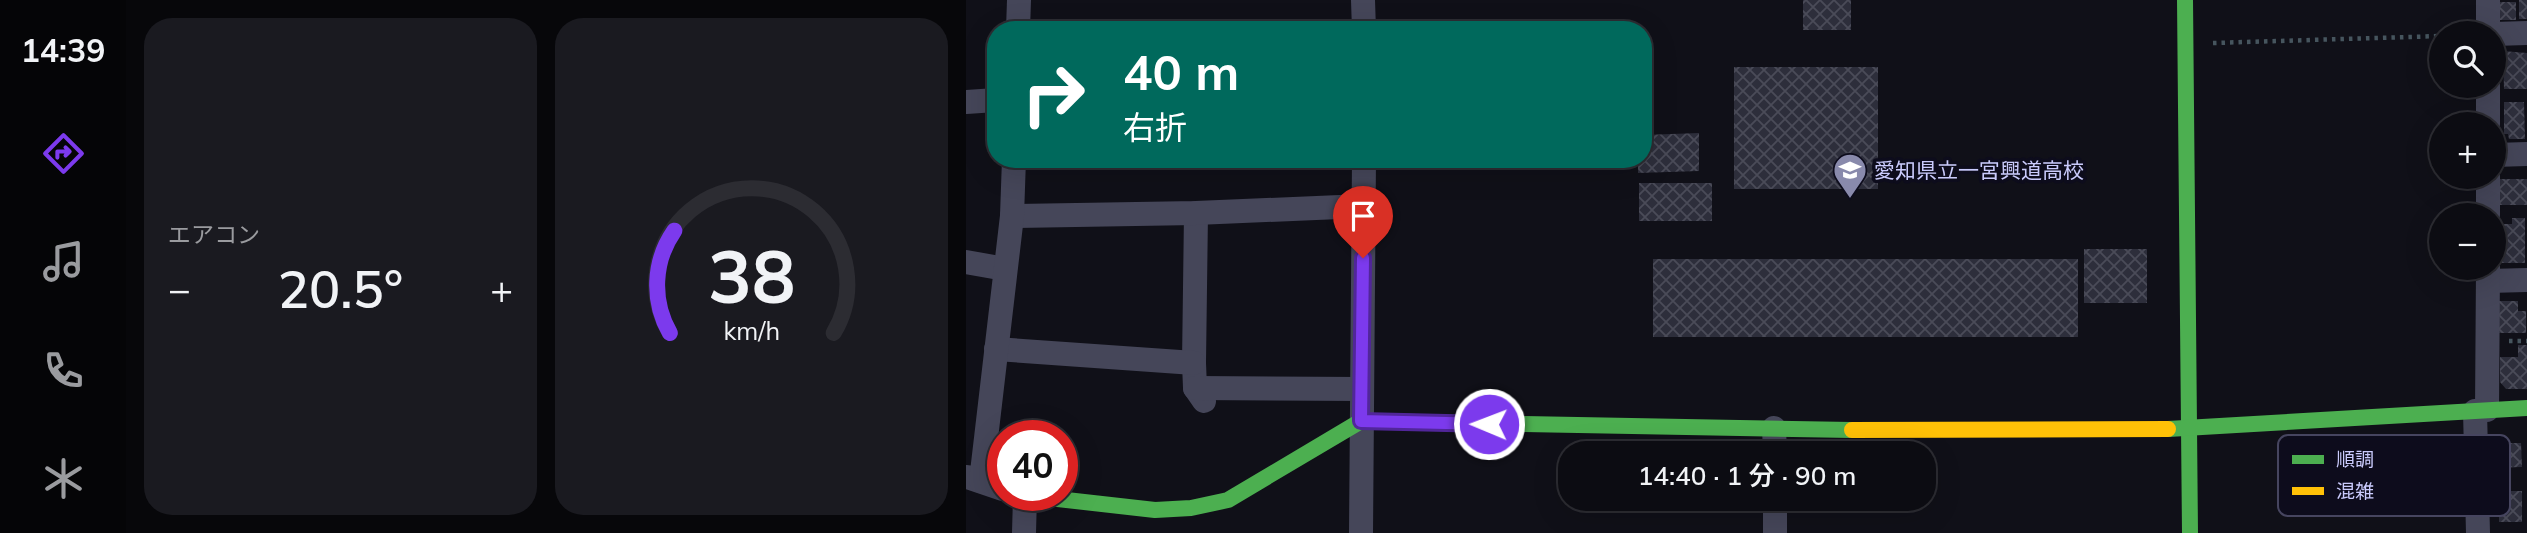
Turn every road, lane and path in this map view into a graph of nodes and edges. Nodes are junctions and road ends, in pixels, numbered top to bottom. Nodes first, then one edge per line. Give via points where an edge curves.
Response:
1 (1019, 0) edge
2 (1363, 0) edge
3 (2185, 0) edge
4 (2488, 0) edge
5 (1018, 21) edge
6 (1364, 21) edge
7 (2488, 21) edge
8 (2527, 33) edge
9 (2506, 34) edge
10 (2429, 36) edge
11 (2185, 44) junction
12 (987, 101) edge
13 (966, 102) edge
14 (2527, 154) edge
15 (2506, 155) edge
16 (1014, 168) edge
17 (1364, 168) edge
18 (1363, 206) junction
19 (1196, 213) junction
20 (1012, 216) junction
21 (966, 262) edge
22 (1005, 269) junction
23 (2506, 277) edge
24 (2488, 280) edge
25 (2527, 280) edge
26 (996, 349) junction
27 (1194, 363) junction
28 (1362, 389) junction
29 (2527, 408) edge
30 (2481, 410) junction
31 (998, 420) edge
32 (1361, 421) junction
33 (1774, 428) junction
34 (2190, 428) junction
35 (2480, 435) edge
36 (1774, 441) edge
37 (1078, 499) edge
38 (1012, 511) edge
39 (1775, 511) edge
40 (1024, 533) edge
41 (1361, 533) edge
42 (1775, 533) edge
43 (2190, 533) edge

1 - 5 street
2 - 6 street
3 - 11 street
4 - 7 street
8 - 9 street
10 - 11 path
11 - 34 street
12 - 13 street
14 - 15 street
16 - 20 street
17 - 18 street
18 - 19 street
18 - 28 street
19 - 20 street
19 - 27 street
20 - 22 street
21 - 22 street
22 - 26 street
23 - 25 street
24 - 30 street
26 - 27 street
26 - 31 street
27 - 28 street via 1200,395
28 - 32 street
29 - 30 street
30 - 34 street
30 - 35 street
32 - 33 street
32 - 37 street via 1228,500 1155,510
32 - 41 street
33 - 34 street
33 - 36 street
34 - 43 street
38 - 40 street
39 - 42 street

